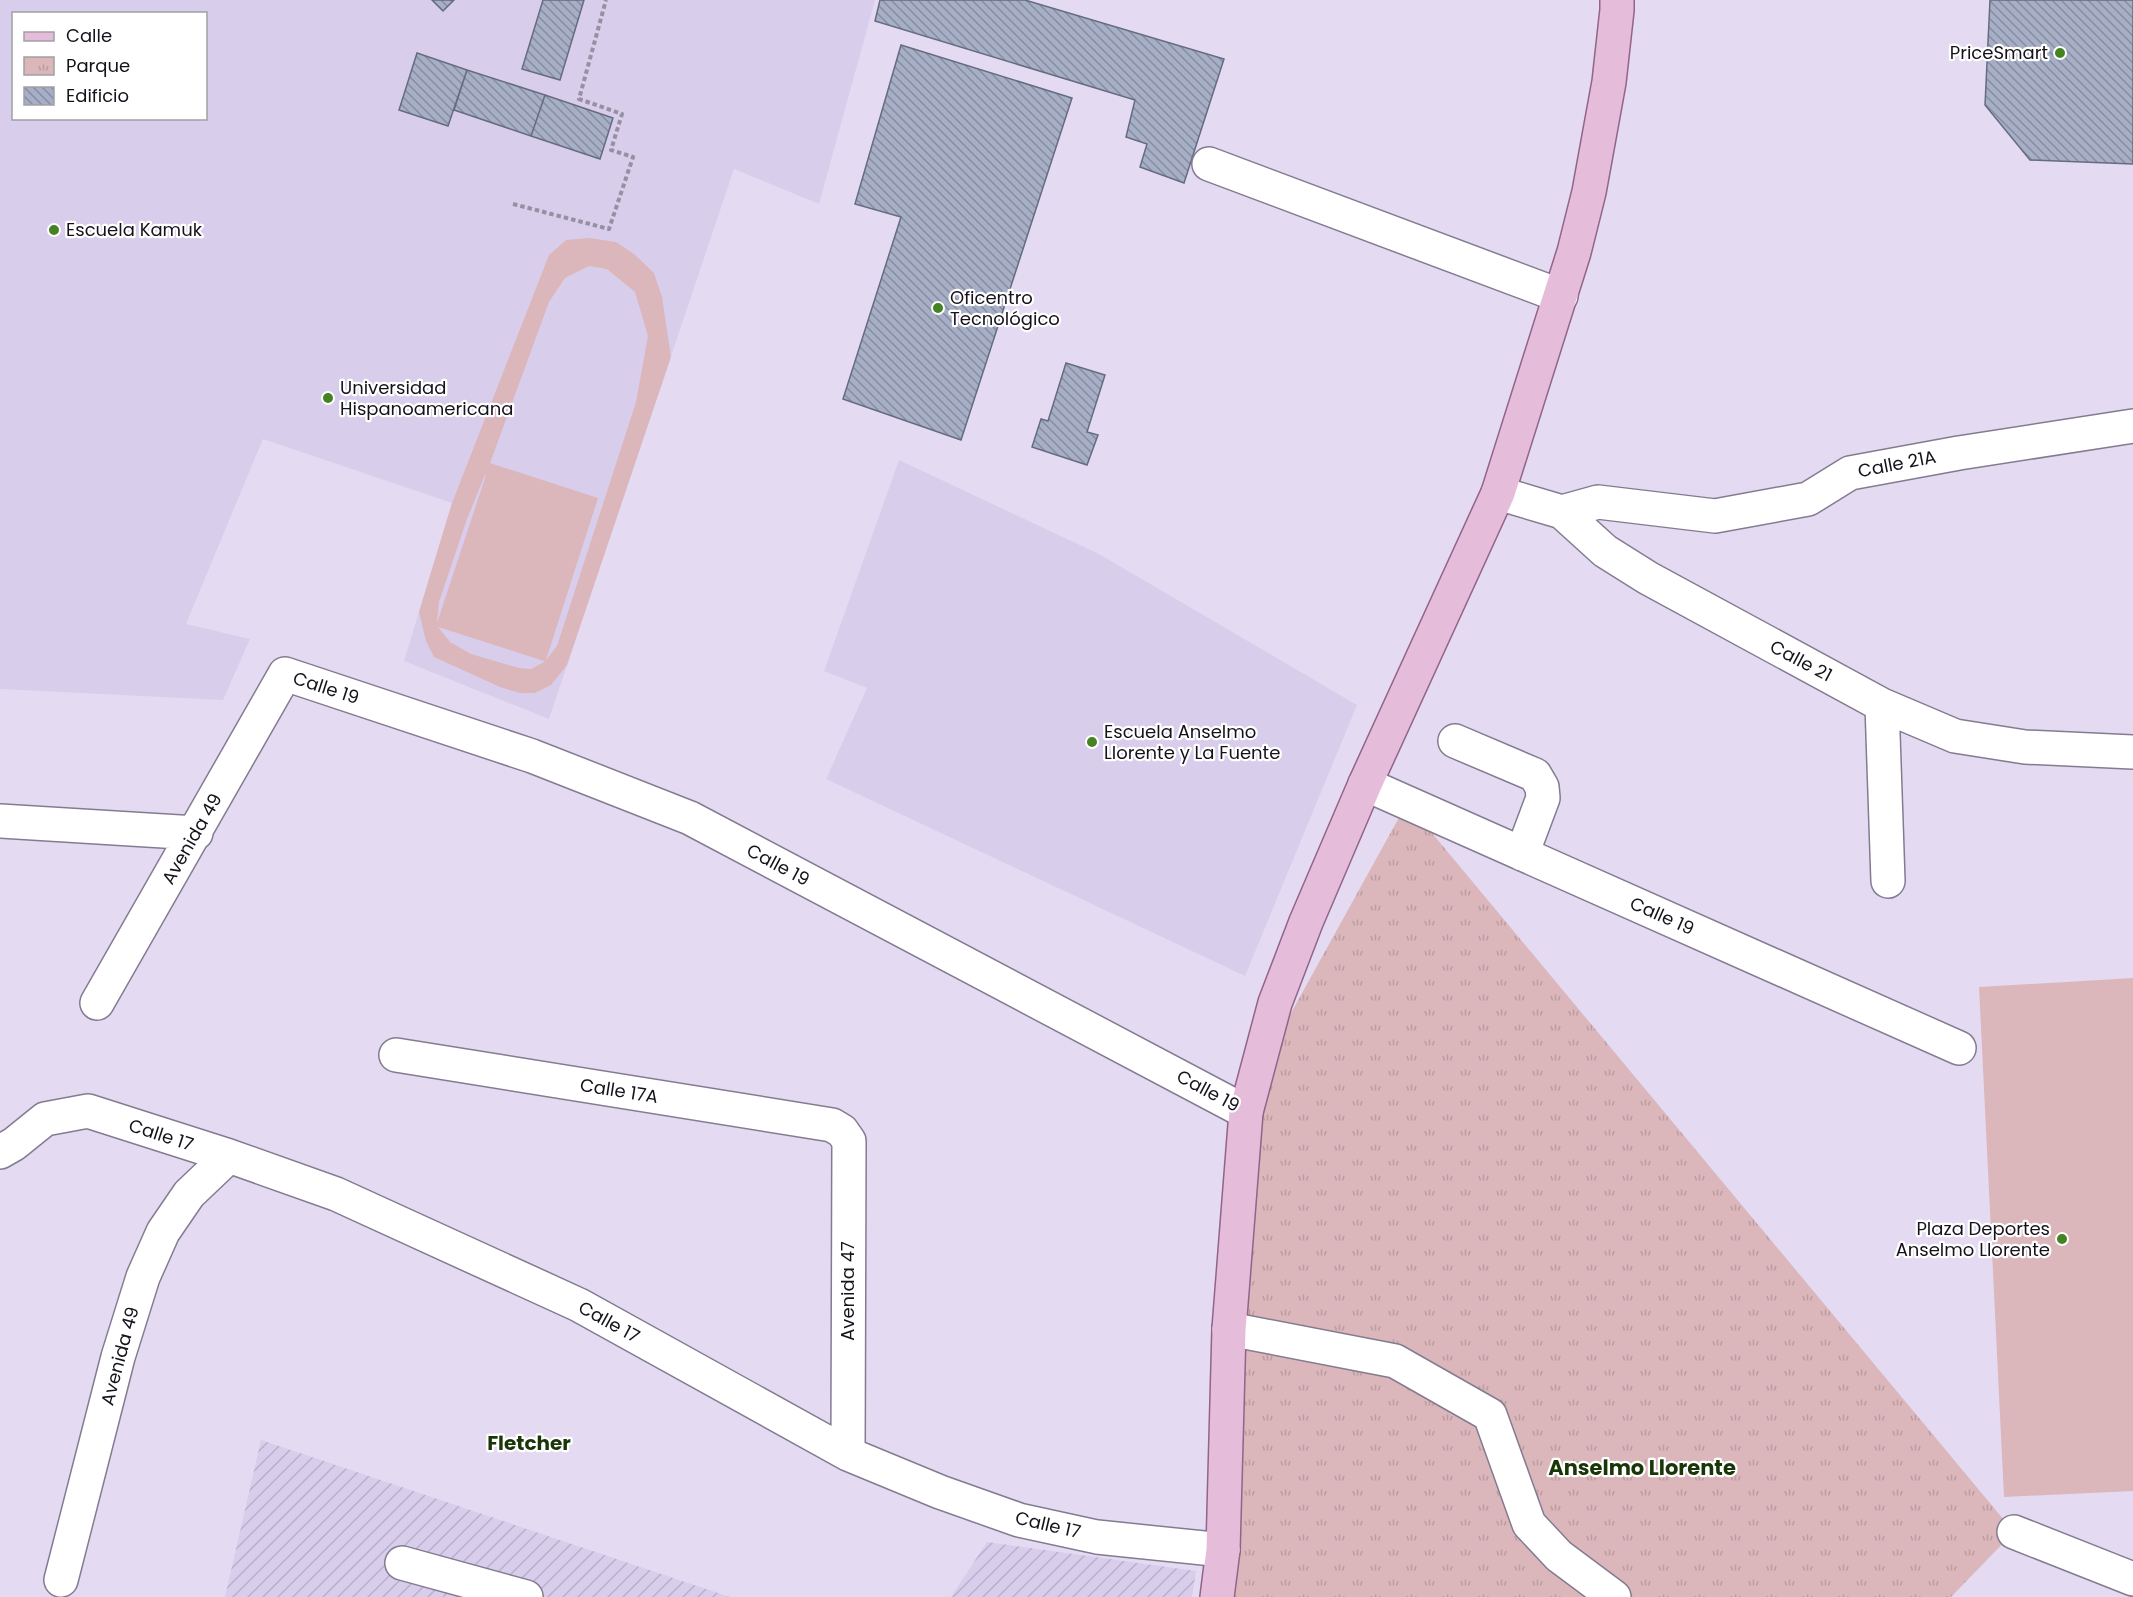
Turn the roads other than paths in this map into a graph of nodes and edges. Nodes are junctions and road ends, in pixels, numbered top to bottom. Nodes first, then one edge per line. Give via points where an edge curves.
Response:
1 (1617, 0) edge
2 (1209, 164) dead end
3 (1561, 296) junction
4 (2133, 426) edge
5 (1498, 493) junction
6 (1562, 512) junction
7 (285, 674) joint
8 (1882, 705) junction
9 (1455, 741) dead end
10 (2133, 752) edge
11 (1365, 784) junction
12 (0, 821) edge
13 (196, 833) junction
14 (1522, 854) junction
15 (1888, 881) dead end
16 (97, 1003) dead end
17 (1959, 1048) dead end
18 (396, 1055) dead end
19 (1246, 1112) junction
20 (842, 1131) joint
21 (0, 1152) edge
22 (229, 1156) junction
23 (1229, 1329) junction
24 (848, 1454) junction
25 (2014, 1532) dead end
26 (1223, 1550) junction
27 (402, 1563) dead end
28 (2133, 1579) edge
29 (61, 1580) dead end
30 (526, 1597) edge
31 (1217, 1597) edge
32 (1614, 1597) edge

1 - 3 main road via 1609,82 1591,181
2 - 3 street
3 - 5 main road
4 - 6 street, Calle 21A via 1850,473 1808,499 1715,516 1598,502
5 - 6 street, Calle 21
5 - 11 main road
6 - 8 street, Calle 21 via 1605,551 1648,578
7 - 13 street, Avenida 49
7 - 19 street, Calle 19 via 532,756 690,818
8 - 10 street, Calle 21 via 1954,736 2025,747
8 - 15 street
9 - 14 street via 1535,775 1543,798
11 - 14 street, Calle 19
11 - 19 main road via 1275,1003
12 - 13 street
13 - 16 street, Avenida 49
14 - 17 street, Calle 19
18 - 20 street, Calle 17A via 832,1125
19 - 23 main road
20 - 24 street, Avenida 47 via 849,1141
21 - 22 street, Calle 17 via 45,1119 88,1111
22 - 24 street, Calle 17 via 336,1194 579,1305
22 - 29 street, Avenida 49 via 189,1194 163,1232 142,1277
23 - 26 main road
23 - 32 street via 1395,1361 1490,1415 1529,1524 1559,1556
24 - 26 street, Calle 17 via 1019,1520 1096,1537
25 - 28 street
26 - 31 main road
27 - 30 street

